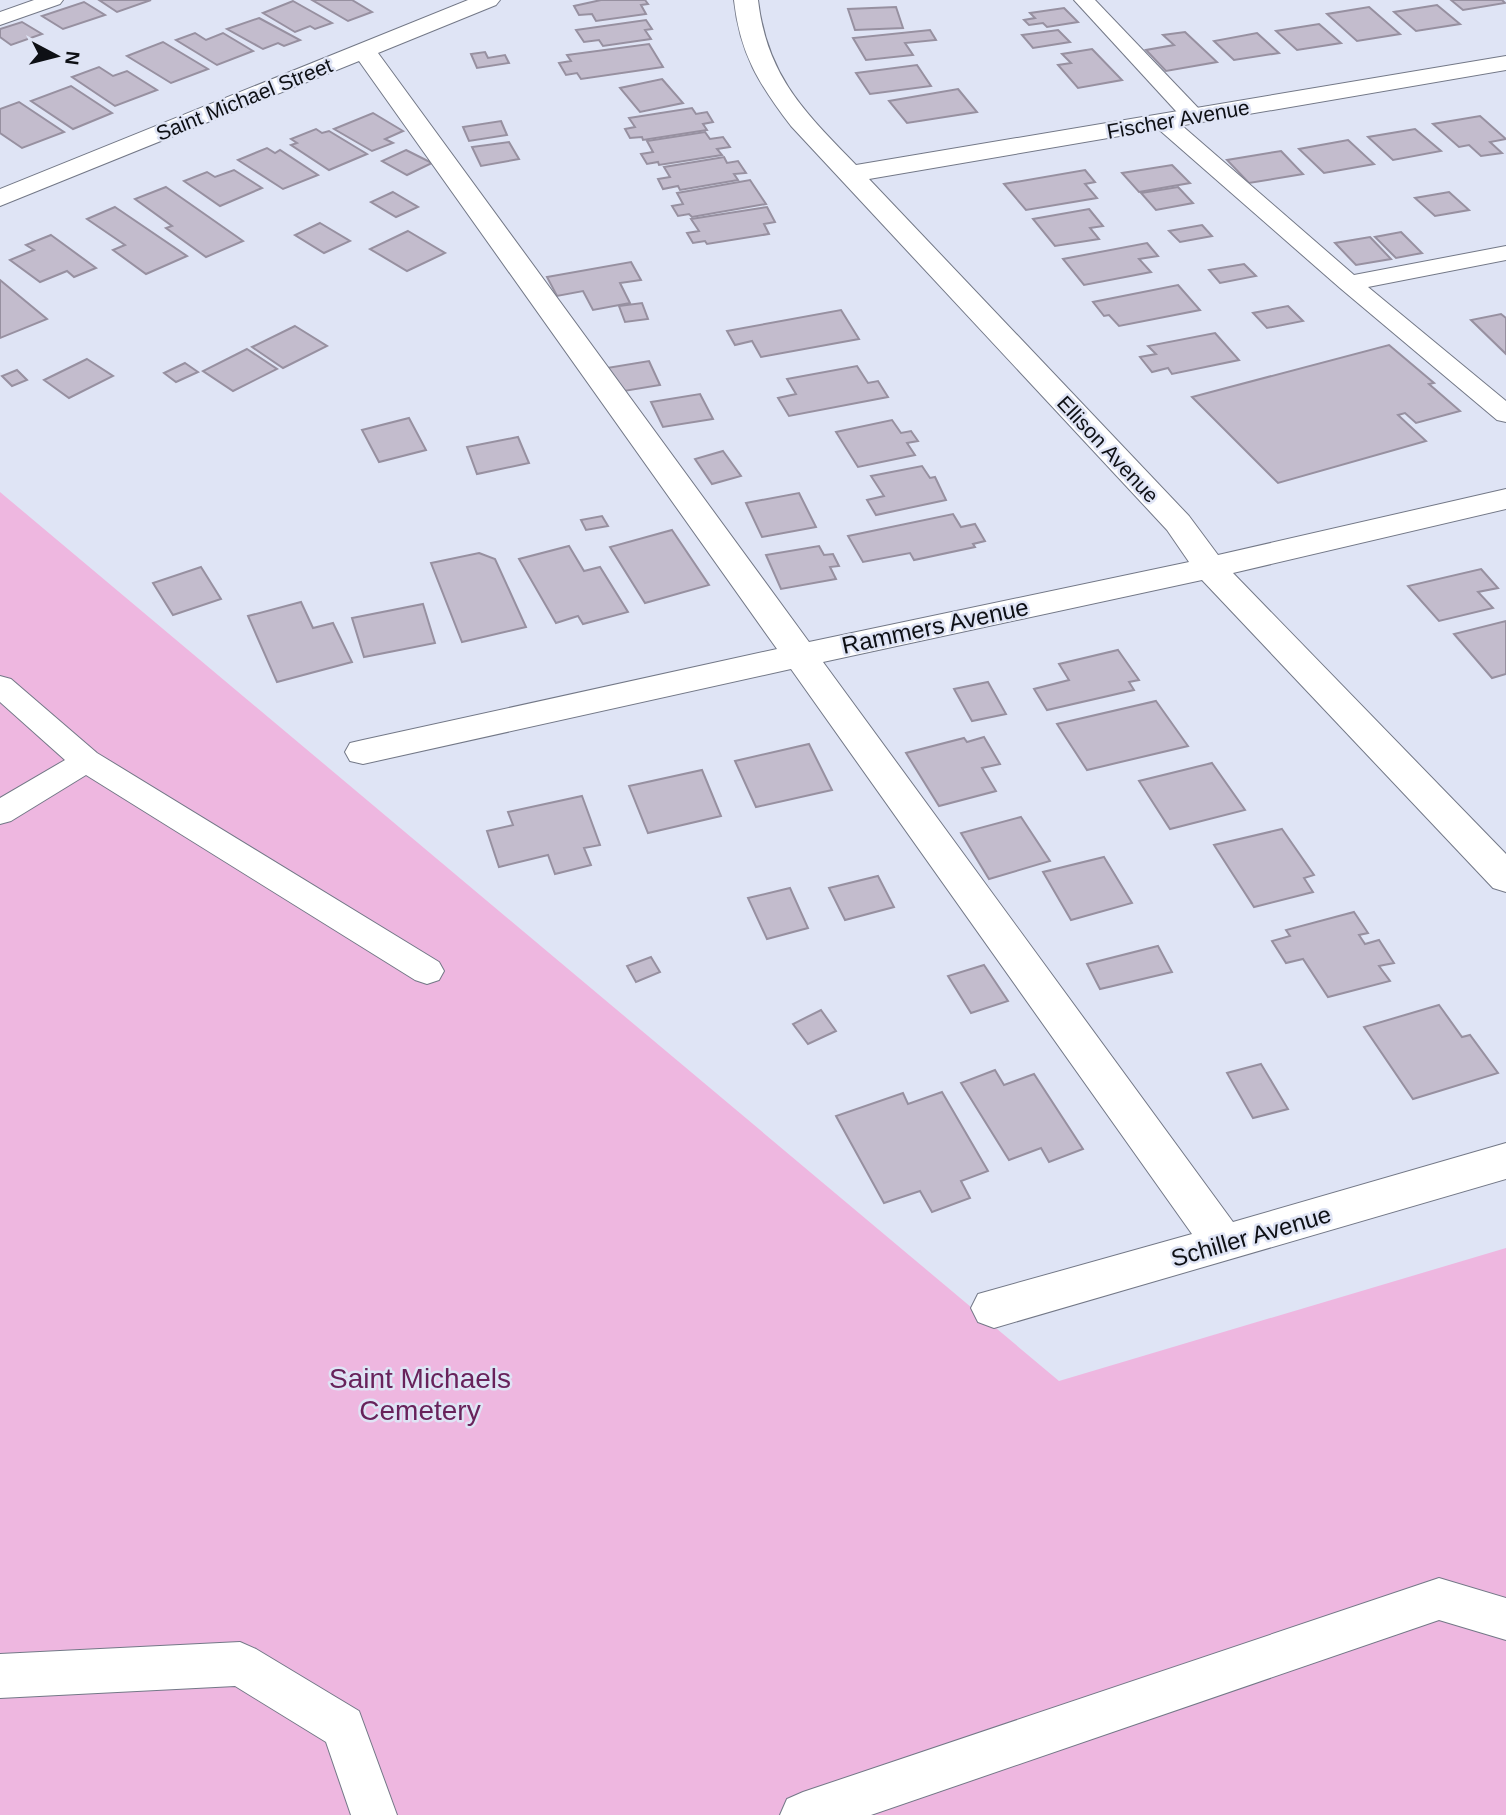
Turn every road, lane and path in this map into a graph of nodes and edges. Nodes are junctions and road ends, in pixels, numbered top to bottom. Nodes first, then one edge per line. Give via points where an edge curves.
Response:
1 (53, 0) edge
2 (488, 0) edge
3 (746, 0) edge
4 (1084, 0) edge
5 (0, 19) edge
6 (364, 51) junction
7 (1506, 63) edge
8 (1194, 117) junction
9 (1164, 122) junction
10 (849, 174) junction
11 (0, 198) edge
12 (1506, 253) edge
13 (1349, 283) junction
14 (1506, 414) edge
15 (1506, 499) edge
16 (1209, 567) junction
17 (798, 656) junction
18 (0, 686) edge
19 (363, 752) dead end
20 (86, 761) junction
21 (0, 813) edge
22 (1506, 878) edge
23 (426, 971) dead end
24 (1506, 1161) edge
25 (1224, 1244) junction
26 (994, 1308) dead end
27 (1506, 1619) edge
28 (0, 1676) edge
29 (374, 1815) edge
30 (803, 1815) edge

1 - 5 lane
2 - 6 street, Saint Michael Street
3 - 10 street, Ellison Avenue via 753,46 767,79
4 - 8 lane
6 - 11 street, Saint Michael Street
6 - 17 street
7 - 8 street, Fischer Avenue
8 - 9 street, Fischer Avenue
9 - 10 street, Fischer Avenue
9 - 13 lane
10 - 16 street, Ellison Avenue via 1178,523
12 - 13 lane
13 - 14 lane
15 - 16 street, Rammers Avenue
16 - 17 street, Rammers Avenue
16 - 22 street, Ellison Avenue
17 - 19 street, Rammers Avenue
17 - 25 street
18 - 20 lane
20 - 21 lane
20 - 23 lane
24 - 25 street, Schiller Avenue
25 - 26 street, Schiller Avenue
27 - 30 lane via 1439,1599
28 - 29 lane via 240,1664 343,1727

